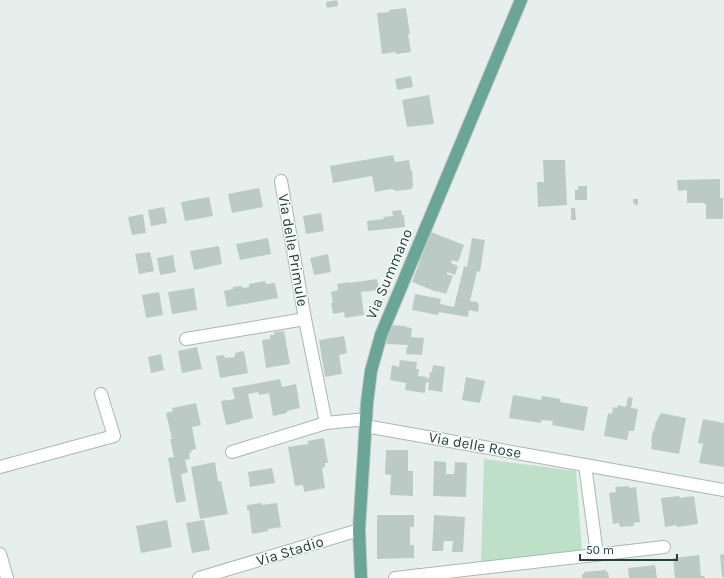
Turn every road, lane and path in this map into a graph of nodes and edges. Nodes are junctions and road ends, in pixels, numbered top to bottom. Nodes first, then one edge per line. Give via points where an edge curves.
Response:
1 (521, 0) edge
2 (281, 181) dead end
3 (305, 318) junction
4 (186, 339) dead end
5 (101, 394) dead end
6 (365, 422) junction
7 (326, 423) junction
8 (232, 452) dead end
9 (585, 465) junction
10 (0, 467) edge
11 (724, 490) edge
12 (359, 530) junction
13 (664, 547) dead end
14 (0, 554) edge
15 (597, 554) junction
16 (7, 578) edge
17 (199, 578) edge
18 (361, 578) edge
19 (395, 578) edge

1 - 6 main road, Via Summano via 381,335 371,371
2 - 3 street, Via delle Primule
3 - 4 street, Via delle Primule
3 - 7 street, Via delle Primule
5 - 10 street via 114,436
6 - 7 street
6 - 9 street, Via delle Rose
6 - 12 main road, Via Summano
7 - 8 street
9 - 11 street, Via delle Rose
9 - 15 street
12 - 17 street, Via Stadio
12 - 18 main road, Via Summano
13 - 15 street
14 - 16 street
15 - 19 street

